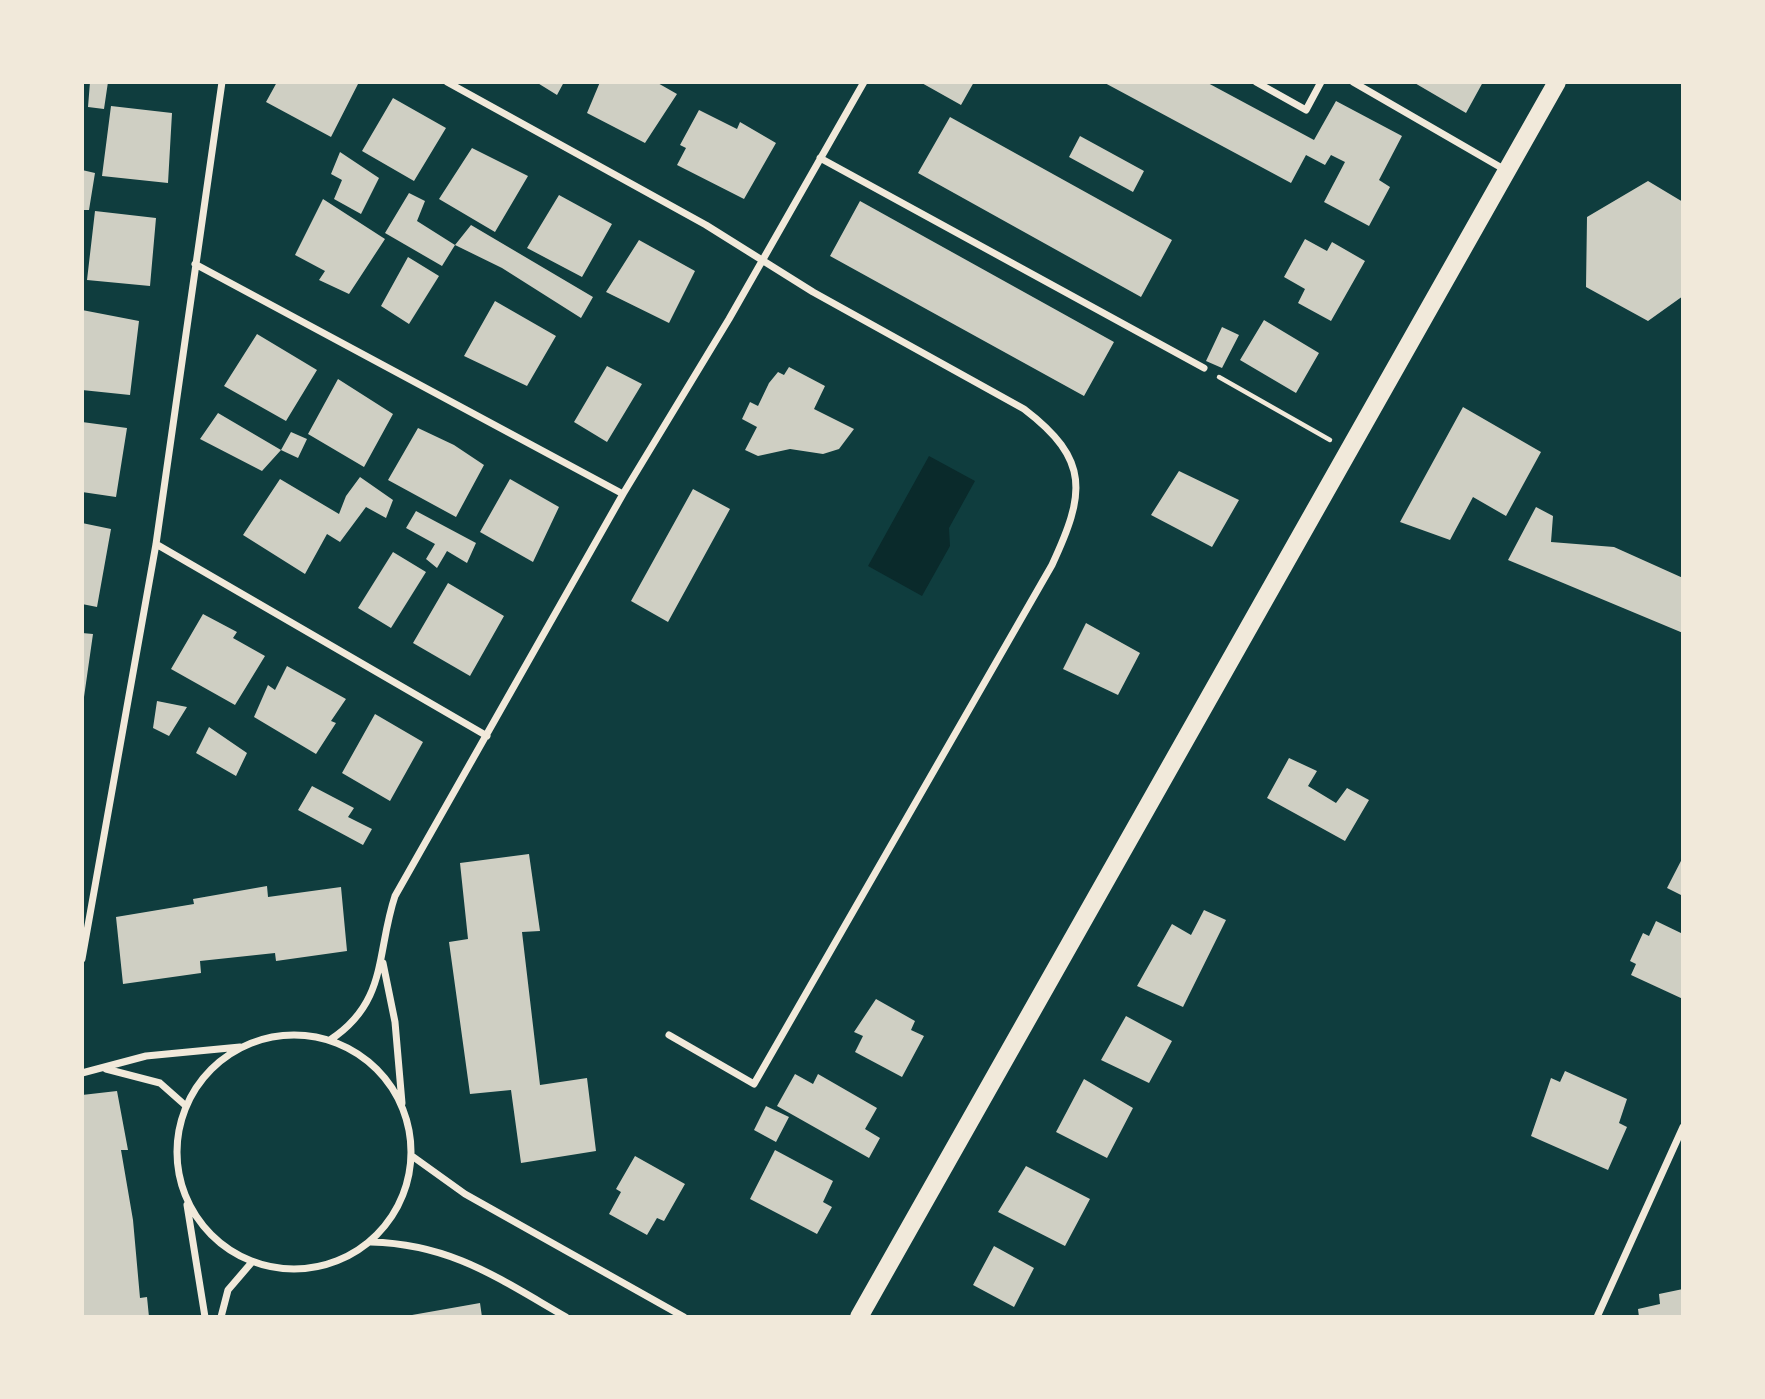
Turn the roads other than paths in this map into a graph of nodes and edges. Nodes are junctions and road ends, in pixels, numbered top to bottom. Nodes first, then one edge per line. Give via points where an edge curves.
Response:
1 (222, 82) edge
2 (447, 82) edge
3 (864, 82) edge
4 (1256, 82) edge
5 (1321, 82) edge
6 (1353, 82) edge
7 (1557, 82) edge
8 (820, 158) junction
9 (1507, 172) junction
10 (761, 260) junction
11 (195, 264) junction
12 (1204, 368) road end
13 (623, 494) junction
14 (156, 544) junction
15 (487, 736) junction
16 (382, 958) junction
17 (82, 959) edge
18 (669, 1035) dead end
19 (330, 1040) junction
20 (241, 1047) junction
21 (105, 1069) junction
22 (82, 1073) edge
23 (186, 1106) junction
24 (402, 1107) junction
25 (1682, 1131) edge
26 (412, 1156) junction
27 (187, 1201) junction
28 (370, 1242) junction
29 (252, 1262) junction
30 (205, 1317) edge
31 (221, 1317) edge
32 (566, 1317) edge
33 (684, 1317) edge
34 (859, 1317) edge
35 (1597, 1317) edge

1 - 11 street
2 - 10 street
3 - 8 street
4 - 5 street via 1306,110
6 - 9 street
7 - 9 main road
8 - 10 street
8 - 12 street
9 - 34 main road
10 - 13 street
10 - 18 street via 1024,409 1052,430 1073,461 1077,494 1070,527 1052,565 754,1084
11 - 13 street
11 - 14 street
13 - 15 street
14 - 15 street
14 - 17 street
15 - 16 street via 395,896 384,928
16 - 19 street via 362,1013
16 - 24 street via 395,1022
19 - 20 street via 300,1034 270,1037
19 - 24 street via 361,1055 386,1077
20 - 21 street via 146,1056
20 - 23 street via 218,1062
21 - 22 street
21 - 23 street via 160,1083
23 - 27 street via 178,1137 177,1170
24 - 26 street
25 - 35 street
26 - 28 street via 406,1188 392,1217
26 - 33 street via 465,1194
27 - 29 street via 203,1227 225,1248
27 - 30 street
28 - 29 street via 344,1259 314,1268 282,1269
28 - 32 street via 437,1250 478,1267
29 - 31 street via 228,1290

